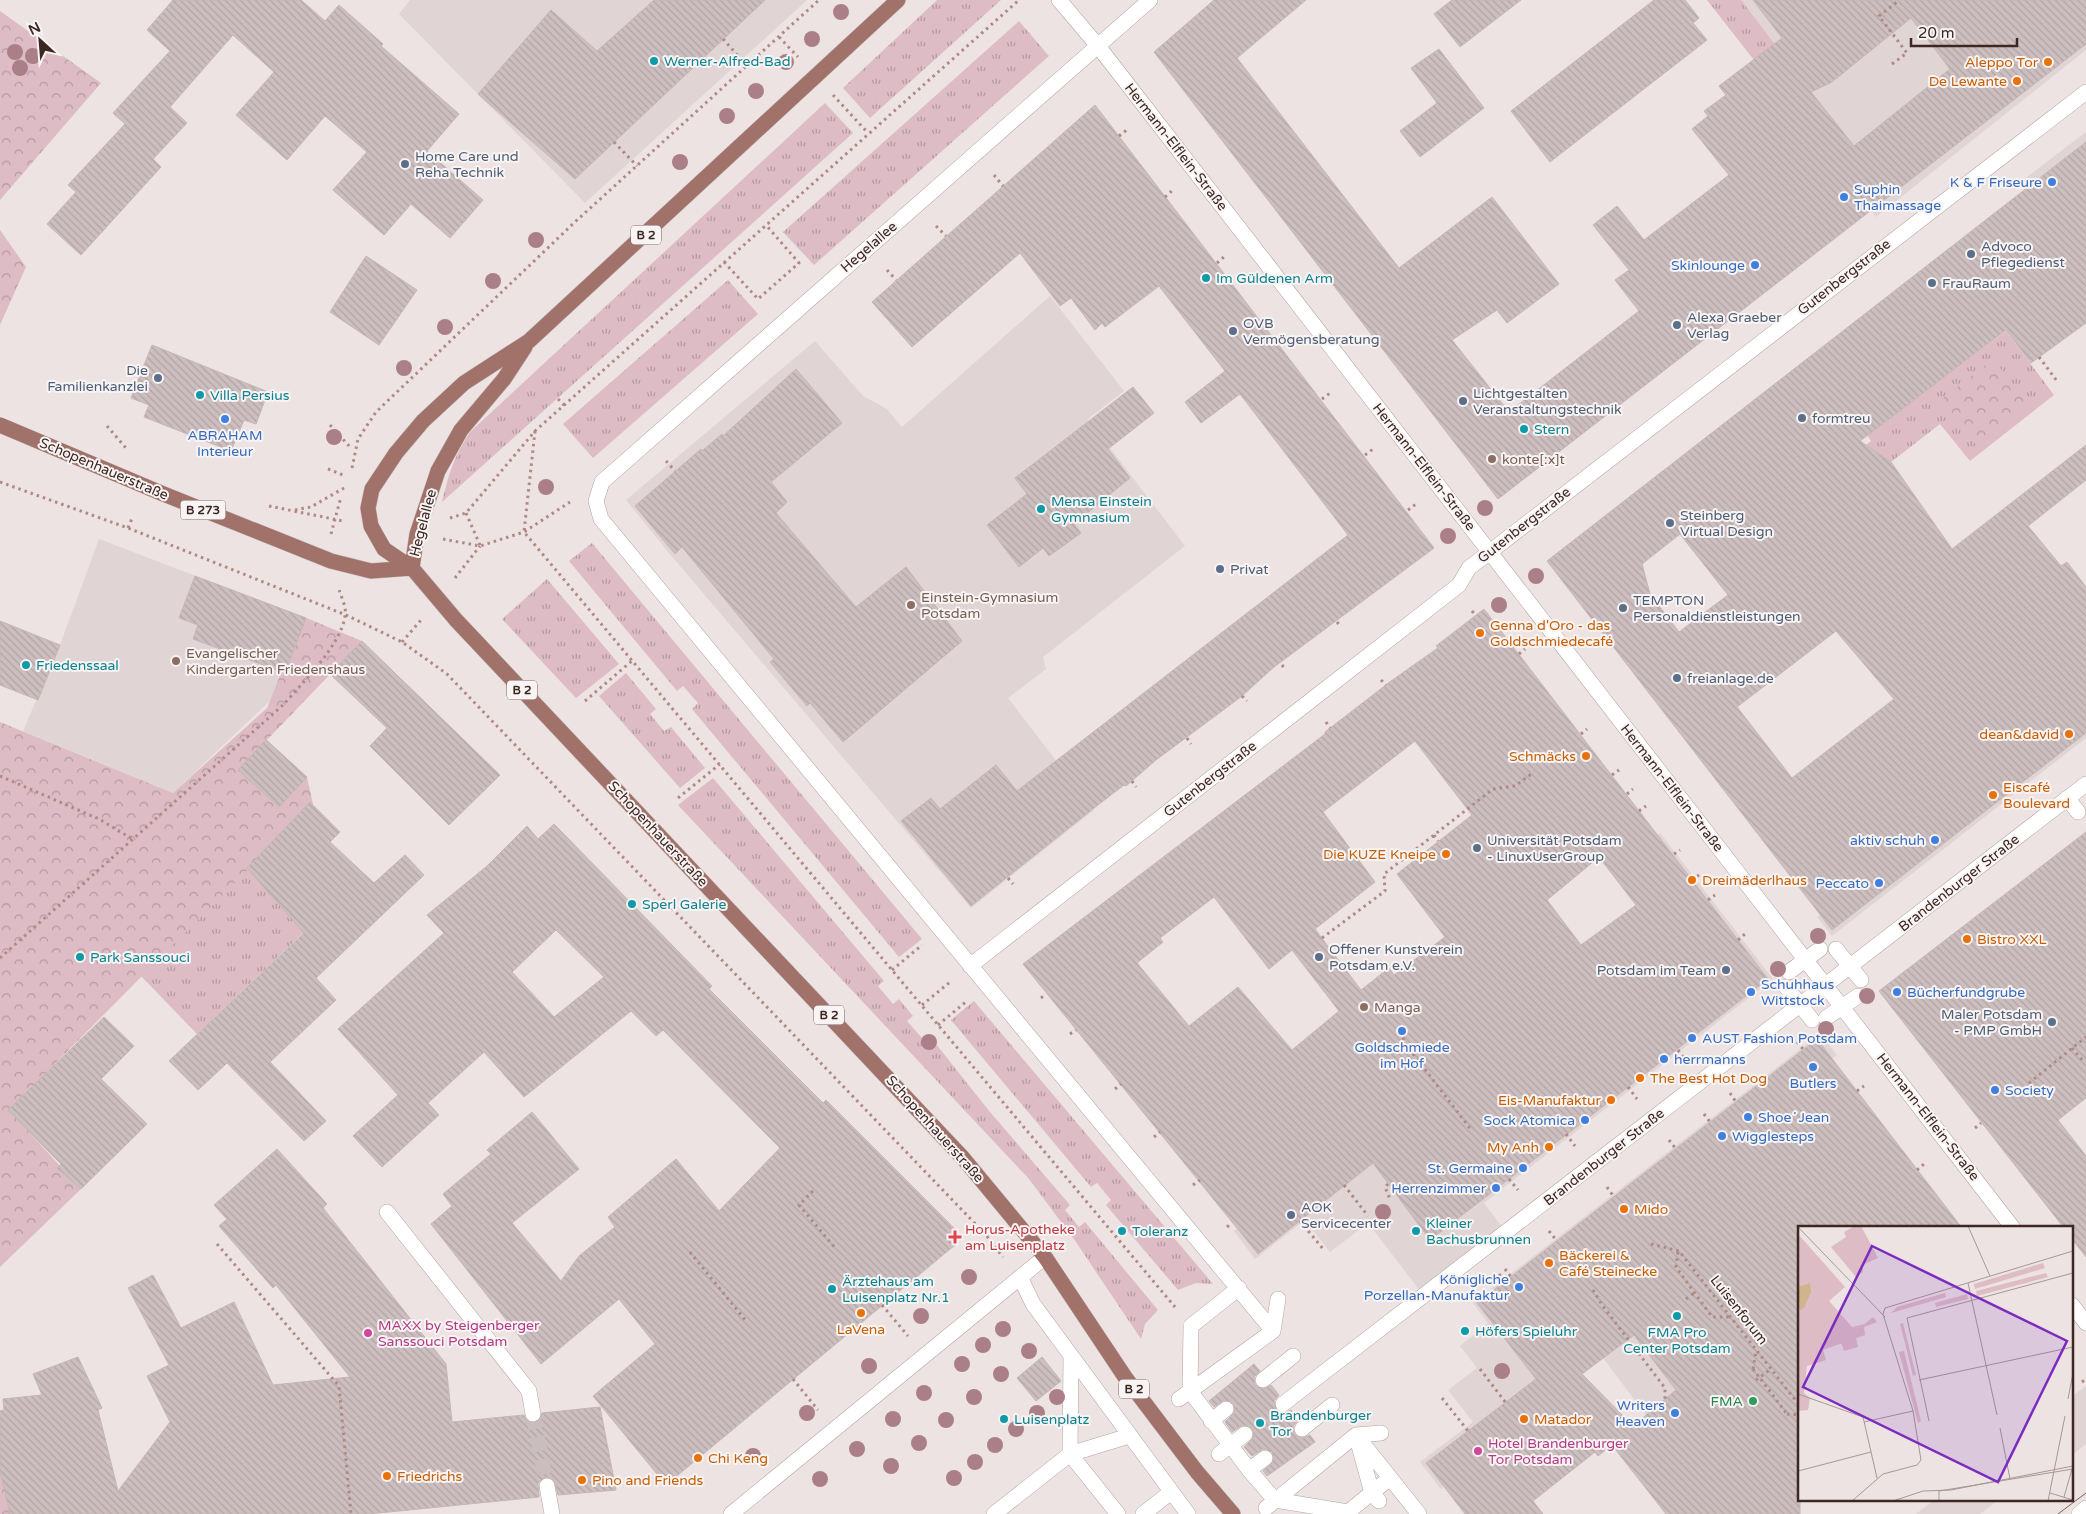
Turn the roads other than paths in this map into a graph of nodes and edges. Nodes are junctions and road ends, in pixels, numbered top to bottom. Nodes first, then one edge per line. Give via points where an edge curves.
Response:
1 (898, 0) edge
2 (1059, 0) edge
3 (1150, 0) edge
4 (1098, 46) junction
5 (2086, 92) edge
6 (529, 342) junction
7 (0, 425) edge
8 (1490, 552) junction
9 (412, 568) junction
10 (2086, 784) edge
11 (2068, 798) junction
12 (2078, 812) dead end
13 (1820, 949) dead end
14 (1836, 949) dead end
15 (1806, 960) junction
16 (970, 966) junction
17 (1850, 967) junction
18 (1788, 972) dead end
19 (1860, 980) dead end
20 (1826, 985) junction
21 (1786, 987) dead end
22 (1858, 996) dead end
23 (1800, 1005) junction
24 (1842, 1007) junction
25 (387, 1212) dead end
26 (2011, 1226) edge
27 (1045, 1257) junction
28 (1020, 1277) junction
29 (1235, 1282) junction
30 (1278, 1299) dead end
31 (2074, 1308) edge
32 (2086, 1323) edge
33 (1273, 1331) junction
34 (1071, 1356) junction
35 (1293, 1356) dead end
36 (1263, 1380) dead end
37 (1185, 1395) junction
38 (1283, 1404) dead end
39 (1332, 1405) dead end
40 (1226, 1409) dead end
41 (533, 1414) tunnel mouth
42 (1211, 1421) junction
43 (1302, 1429) dead end
44 (1381, 1433) dead end
45 (1245, 1434) dead end
46 (1356, 1435) junction
47 (1129, 1436) junction
48 (1225, 1450) junction
49 (1070, 1454) junction
50 (1265, 1458) dead end
51 (1249, 1470) junction
52 (1393, 1482) junction
53 (547, 1486) tunnel mouth
54 (1171, 1492) junction
55 (1375, 1497) junction
56 (1270, 1504) junction
57 (2086, 1508) edge
58 (552, 1514) edge
59 (731, 1514) edge
60 (994, 1514) edge
61 (1118, 1514) edge
62 (1142, 1514) edge
63 (1188, 1514) edge
64 (1233, 1514) edge
65 (1419, 1514) edge
66 (2078, 1514) edge

1 - 6 main road, Hegelallee / B 2
2 - 4 street, Hermann-Elflein-Straße
3 - 4 street, Hegelallee
4 - 8 street, Hermann-Elflein-Straße
4 - 16 street, Hegelallee via 602,482 596,501 601,519
5 - 8 street, Gutenbergstraße
6 - 9 main road, Hegelallee / B 2 via 504,379 461,430 438,472 417,534
6 - 9 main road, Hegelallee / B 2 via 464,383 423,421 372,489 368,508 371,526 384,549
7 - 9 main road, Schopenhauerstraße / B 273 via 331,561 371,572
8 - 15 street, Hermann-Elflein-Straße
8 - 16 street, Gutenbergstraße via 1469,568 1459,585
9 - 27 main road, Schopenhauerstraße / B 2 via 444,606 963,1158
10 - 11 street, Brandenburger Straße
11 - 12 street
11 - 17 street, Brandenburger Straße
13 - 15 street
14 - 17 street
15 - 18 street
15 - 20 street, Hermann-Elflein-Straße
16 - 29 street
17 - 19 street
17 - 20 street, Brandenburger Straße
20 - 23 street, Brandenburger Straße
20 - 24 street, Hermann-Elflein-Straße
21 - 23 street
22 - 24 street
23 - 24 street via 1819,1019
23 - 38 street, Brandenburger Straße
24 - 26 street, Hermann-Elflein-Straße
25 - 41 street via 529,1391
27 - 28 street
27 - 64 main road, Schopenhauerstraße / B 2 via 1125,1377
28 - 34 street via 1033,1304
28 - 59 street
29 - 33 street
29 - 37 street via 1191,1326
30 - 33 street
31 - 32 street
33 - 37 street
34 - 47 street
34 - 49 street
35 - 36 street
37 - 42 street
39 - 43 street
40 - 42 street
42 - 48 street
44 - 46 street
45 - 48 street
46 - 52 street
46 - 55 street
46 - 56 street
47 - 49 street
47 - 54 street
48 - 51 street
49 - 60 street
49 - 61 street
50 - 51 street
51 - 56 street
52 - 55 street
52 - 65 street
53 - 58 street
54 - 62 street
54 - 63 street
55 - 56 street via 1348,1512
57 - 66 street

